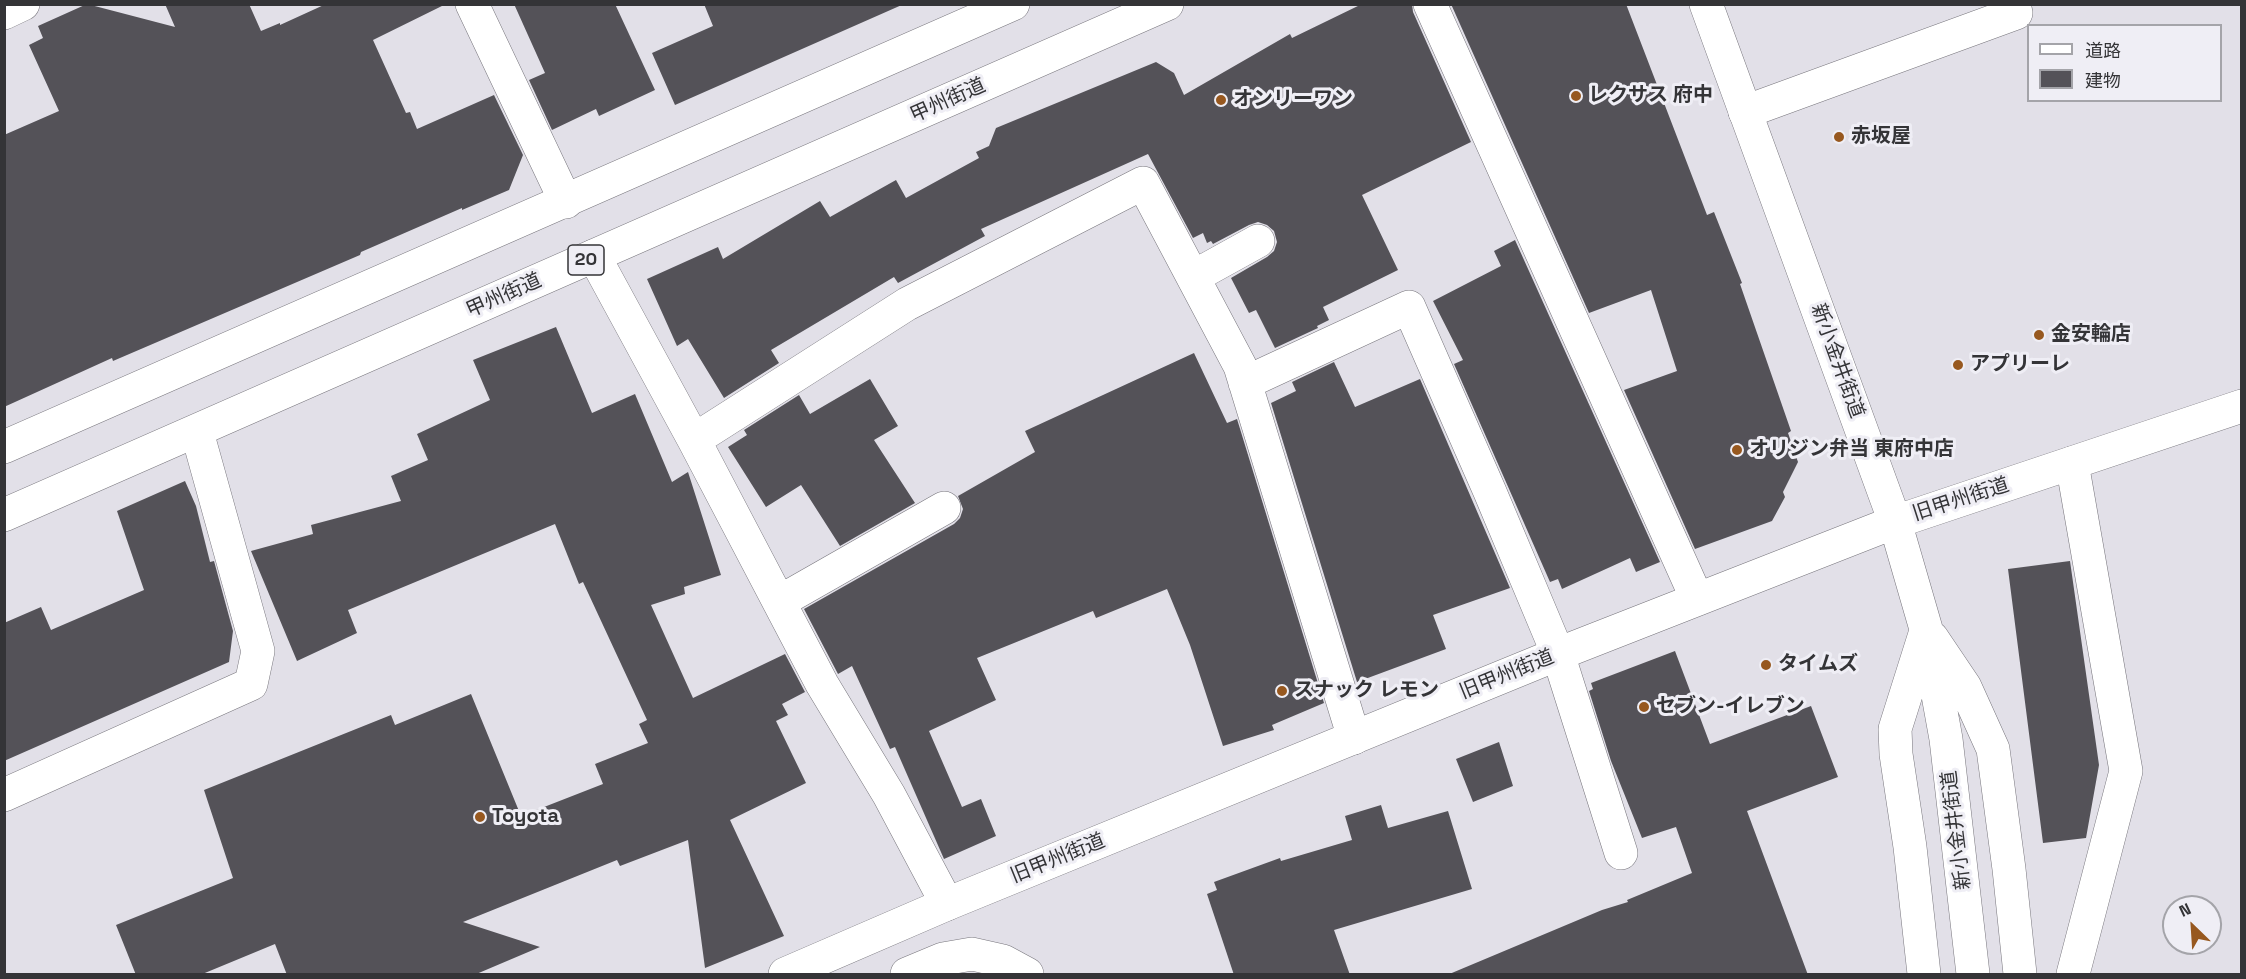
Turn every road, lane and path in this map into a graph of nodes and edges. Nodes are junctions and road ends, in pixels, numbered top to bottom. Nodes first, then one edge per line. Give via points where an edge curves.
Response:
1 (23, 4) edge
2 (472, 4) edge
3 (1013, 4) edge
4 (1167, 4) edge
5 (1430, 4) edge
6 (1706, 4) edge
7 (2014, 4) edge
8 (4, 13) edge
9 (1745, 112) junction
10 (566, 202) junction
11 (1258, 241) dead end
12 (594, 256) junction
13 (1193, 277) junction
14 (1245, 383) junction
15 (2241, 406) edge
16 (197, 432) junction
17 (694, 440) junction
18 (4, 447) edge
19 (2072, 463) junction
20 (944, 508) dead end
21 (4, 515) edge
22 (1896, 522) junction
23 (1697, 599) junction
24 (779, 602) junction
25 (1926, 629) junction
26 (1558, 654) junction
27 (1354, 738) junction
28 (4, 795) edge
29 (1621, 853) dead end
30 (947, 904) junction
31 (785, 975) edge
32 (907, 975) edge
33 (1027, 975) edge
34 (1924, 975) edge
35 (1973, 975) edge
36 (2020, 975) edge
37 (2073, 975) edge

1 - 8 main road
2 - 10 main road
3 - 10 main road
4 - 12 main road, 甲州街道 / 20
5 - 23 main road
6 - 9 main road, 新小金井街道
7 - 9 main road via 2016,13
9 - 22 main road, 新小金井街道
10 - 18 main road
11 - 13 main road
12 - 16 main road, 甲州街道 / 20
12 - 17 main road
13 - 14 main road
13 - 17 main road via 1143,183 908,304
14 - 26 main road via 1409,307
14 - 27 main road
15 - 19 main road, 旧甲州街道
16 - 21 main road, 甲州街道 / 20
16 - 28 main road via 258,651 251,684
17 - 24 main road
19 - 22 main road, 旧甲州街道
19 - 37 main road via 2126,771
20 - 24 main road
22 - 23 main road, 旧甲州街道
22 - 25 main road, 新小金井街道
23 - 26 main road, 旧甲州街道
24 - 30 main road
25 - 34 main road via 1895,729
25 - 35 main road, 新小金井街道 via 1946,739
25 - 36 main road via 1965,687 1994,749
26 - 27 main road, 旧甲州街道
26 - 29 main road
27 - 30 main road, 旧甲州街道
30 - 31 main road, 旧甲州街道
32 - 33 main road via 943,959 972,954 1004,961

